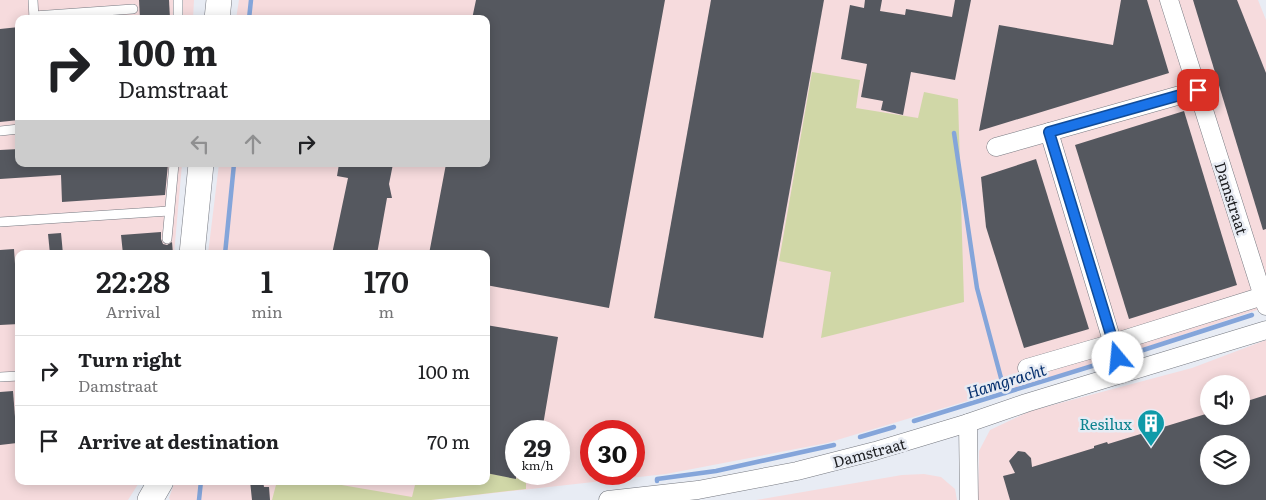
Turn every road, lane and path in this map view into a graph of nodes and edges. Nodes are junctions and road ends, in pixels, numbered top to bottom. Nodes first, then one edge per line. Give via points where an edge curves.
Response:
1 (33, 0) edge
2 (178, 0) edge
3 (219, 0) edge
4 (1169, 0) edge
5 (133, 9) dead end
6 (34, 15) edge
7 (59, 15) edge
8 (178, 15) edge
9 (217, 15) edge
10 (1198, 90) junction
11 (15, 129) edge
12 (0, 130) edge
13 (1049, 132) junction
14 (996, 147) dead end
15 (174, 167) edge
16 (201, 167) edge
17 (169, 211) junction
18 (0, 222) edge
19 (167, 239) dead end
20 (192, 250) edge
21 (1265, 299) edge
22 (1266, 330) edge
23 (1113, 343) junction
24 (1027, 368) dead end
25 (1122, 374) junction
26 (15, 376) edge
27 (0, 377) edge
28 (968, 423) junction
29 (159, 485) edge
30 (150, 500) edge
31 (608, 500) edge
32 (969, 500) edge

1 - 6 lane
2 - 8 lane
3 - 9 street
4 - 10 street, Damstraat
5 - 7 lane
10 - 13 street
10 - 21 street, Damstraat
11 - 12 lane
13 - 14 street
13 - 23 street
15 - 17 lane
16 - 20 street
17 - 18 lane
17 - 19 lane
21 - 23 street
22 - 25 street, Damstraat
23 - 24 street
23 - 25 street
25 - 28 street, Damstraat
26 - 27 lane
28 - 31 street, Damstraat via 797,471 698,490
28 - 32 street
29 - 30 street

